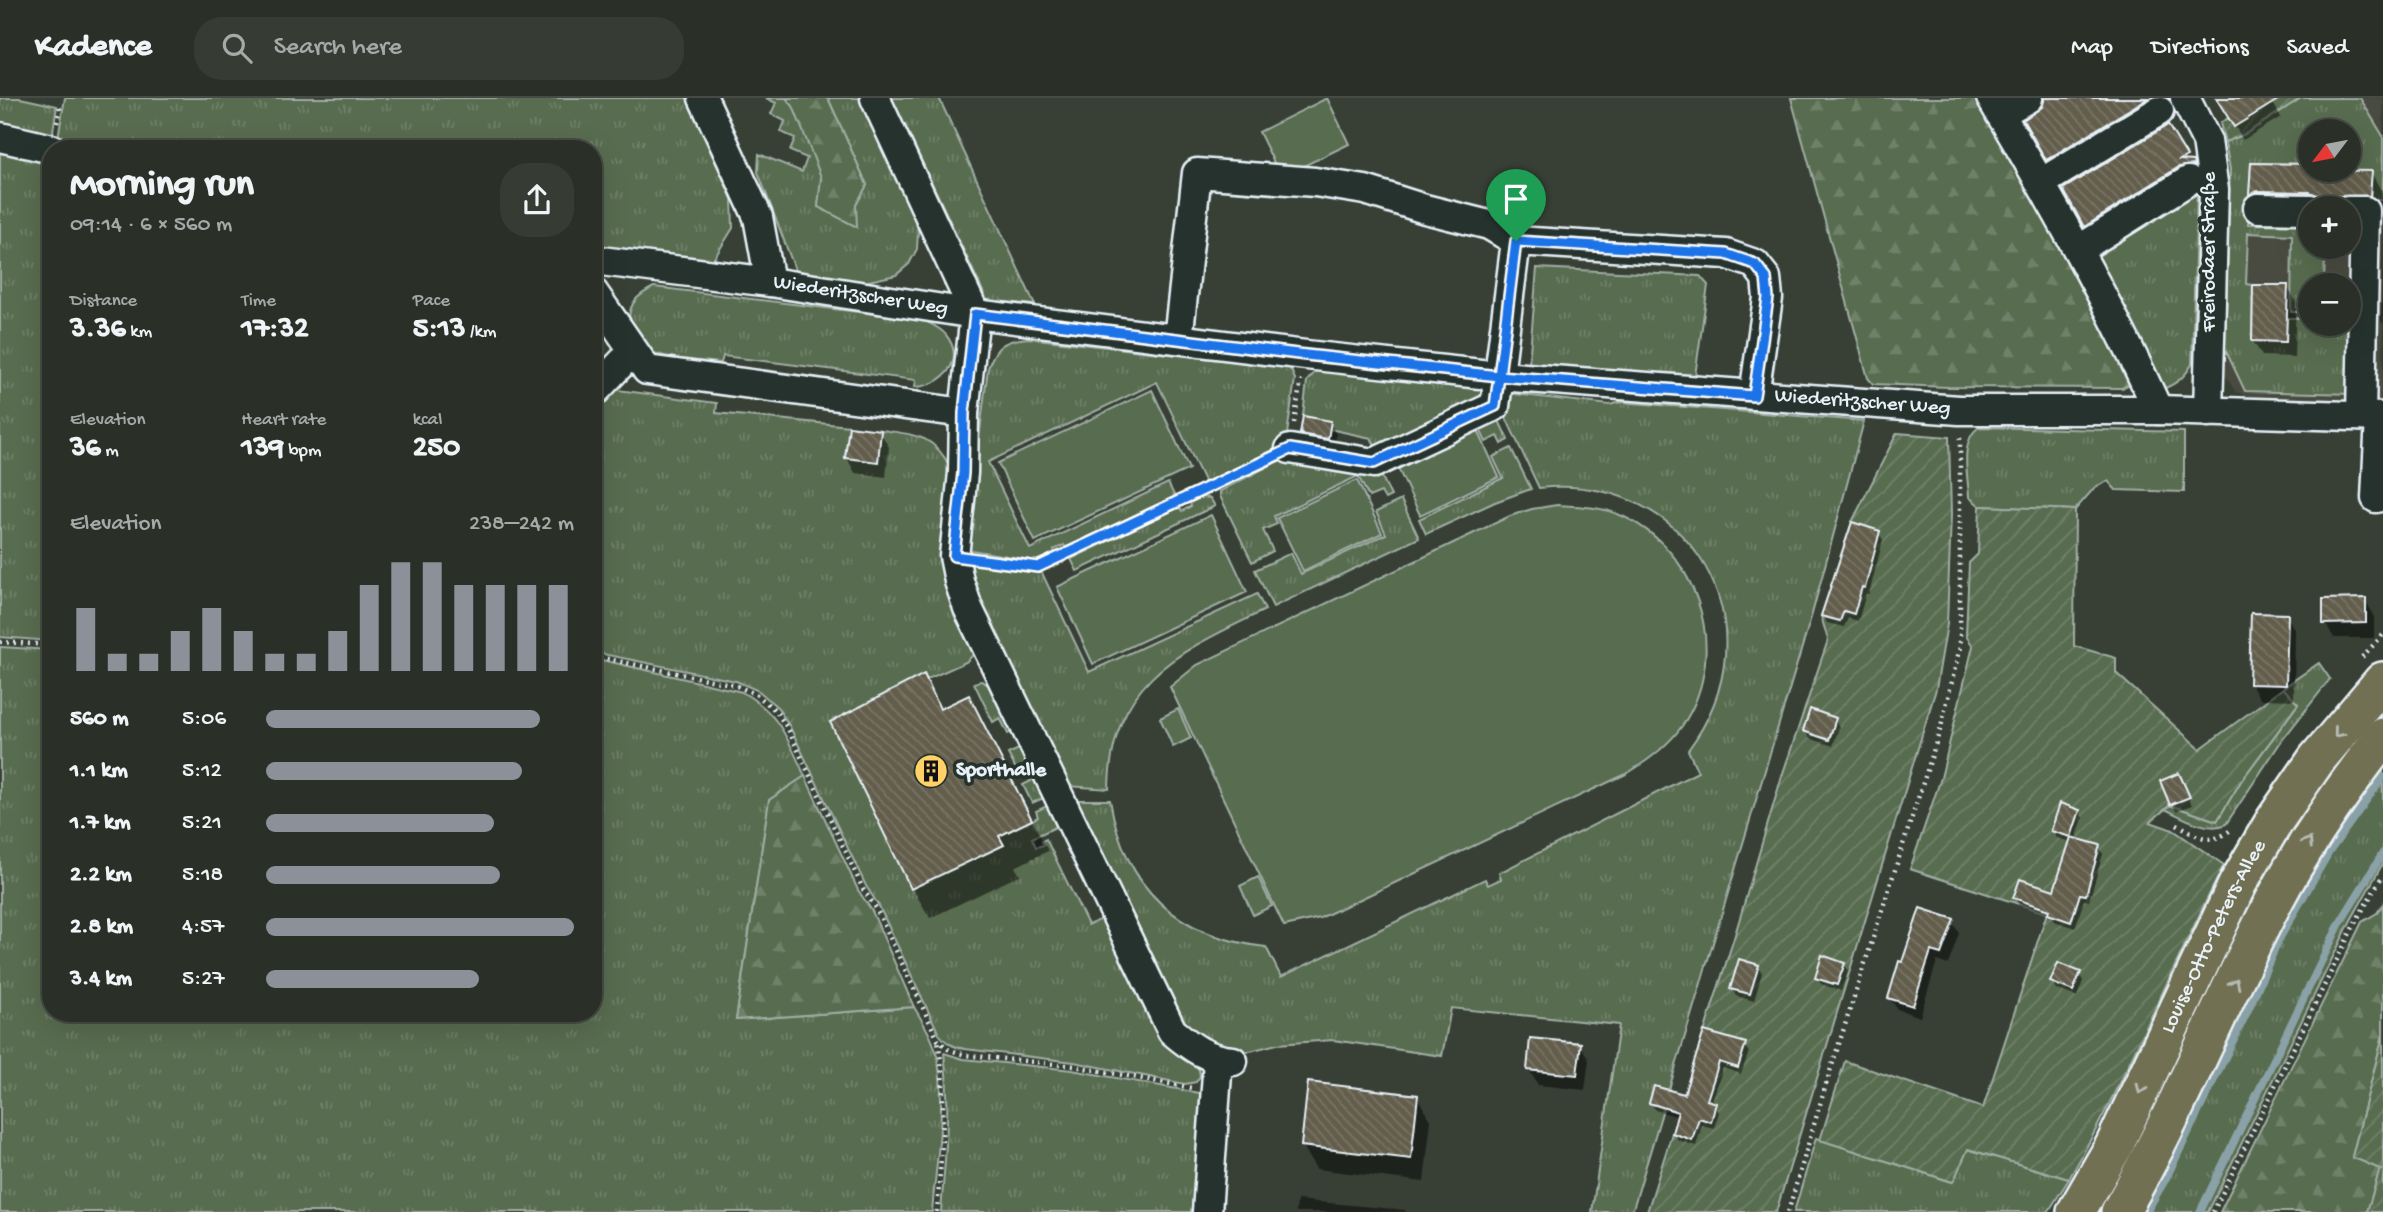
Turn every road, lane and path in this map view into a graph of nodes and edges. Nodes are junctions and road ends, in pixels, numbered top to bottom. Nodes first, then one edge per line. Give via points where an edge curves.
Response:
1 (703, 98) edge
2 (875, 98) edge
3 (2028, 98) edge
4 (2185, 98) edge
5 (1995, 106) edge
6 (2159, 111) dead end
7 (0, 137) edge
8 (42, 147) edge
9 (2188, 181) dead end
10 (2041, 183) junction
11 (2258, 208) dead end
12 (2298, 209) edge
13 (2361, 211) edge
14 (1516, 241) junction
15 (2078, 250) junction
16 (602, 261) edge
17 (770, 282) junction
18 (602, 305) edge
19 (975, 314) junction
20 (1178, 339) junction
21 (633, 351) junction
22 (1306, 355) junction
23 (1499, 376) junction
24 (602, 384) edge
25 (1754, 396) junction
26 (2158, 410) junction
27 (2208, 412) junction
28 (964, 413) junction
29 (2375, 416) edge
30 (1960, 437) dead end
31 (1290, 449) junction
32 (2376, 498) dead end
33 (954, 556) junction
34 (0, 642) edge
35 (42, 644) edge
36 (602, 658) edge
37 (2383, 681) edge
38 (2383, 737) edge
39 (2383, 875) edge
40 (937, 1040) junction
41 (1225, 1061) junction
42 (937, 1212) edge
43 (1207, 1212) edge
44 (1788, 1212) edge
45 (2077, 1212) edge
46 (2120, 1212) edge
47 (2213, 1212) edge

1 - 17 street via 758,217
2 - 19 street
3 - 5 street
4 - 27 street, Freirodaer Straße via 2207,141 2214,190
5 - 10 street
6 - 10 street
7 - 8 street
9 - 15 street
10 - 15 street
11 - 12 street
13 - 29 street via 2365,211
14 - 20 street via 1489,225 1365,190 1198,173
14 - 23 street
14 - 25 street via 1726,254 1755,264 1766,278 1768,298
15 - 26 street
16 - 17 street, Wiederitzscher Weg
17 - 19 street, Wiederitzscher Weg
18 - 21 street
19 - 20 street, Wiederitzscher Weg
19 - 28 street
20 - 22 street, Wiederitzscher Weg
21 - 24 street
21 - 28 street via 646,370
22 - 23 street, Wiederitzscher Weg
22 - 31 path
23 - 25 street, Wiederitzscher Weg
23 - 31 street via 1495,406 1374,463
25 - 26 street, Wiederitzscher Weg via 1959,410
26 - 27 street, Wiederitzscher Weg
27 - 29 street, Wiederitzscher Weg
28 - 33 street
29 - 32 street
30 - 44 path via 1960,647 1941,727
31 - 33 path via 1038,567
33 - 41 street via 968,608 1172,1031 1194,1049
34 - 35 path
36 - 40 path via 735,685 776,711
37 -> 45 main road, Louise-Otto-Peters-Allee via 2317,759 2238,883 2114,1146
46 -> 38 main road, Louise-Otto-Peters-Allee via 2149,1162 2274,901 2308,841
39 - 47 path
40 - 41 path via 965,1055 1074,1066 1192,1088
40 - 42 path via 943,1069
41 - 43 street

